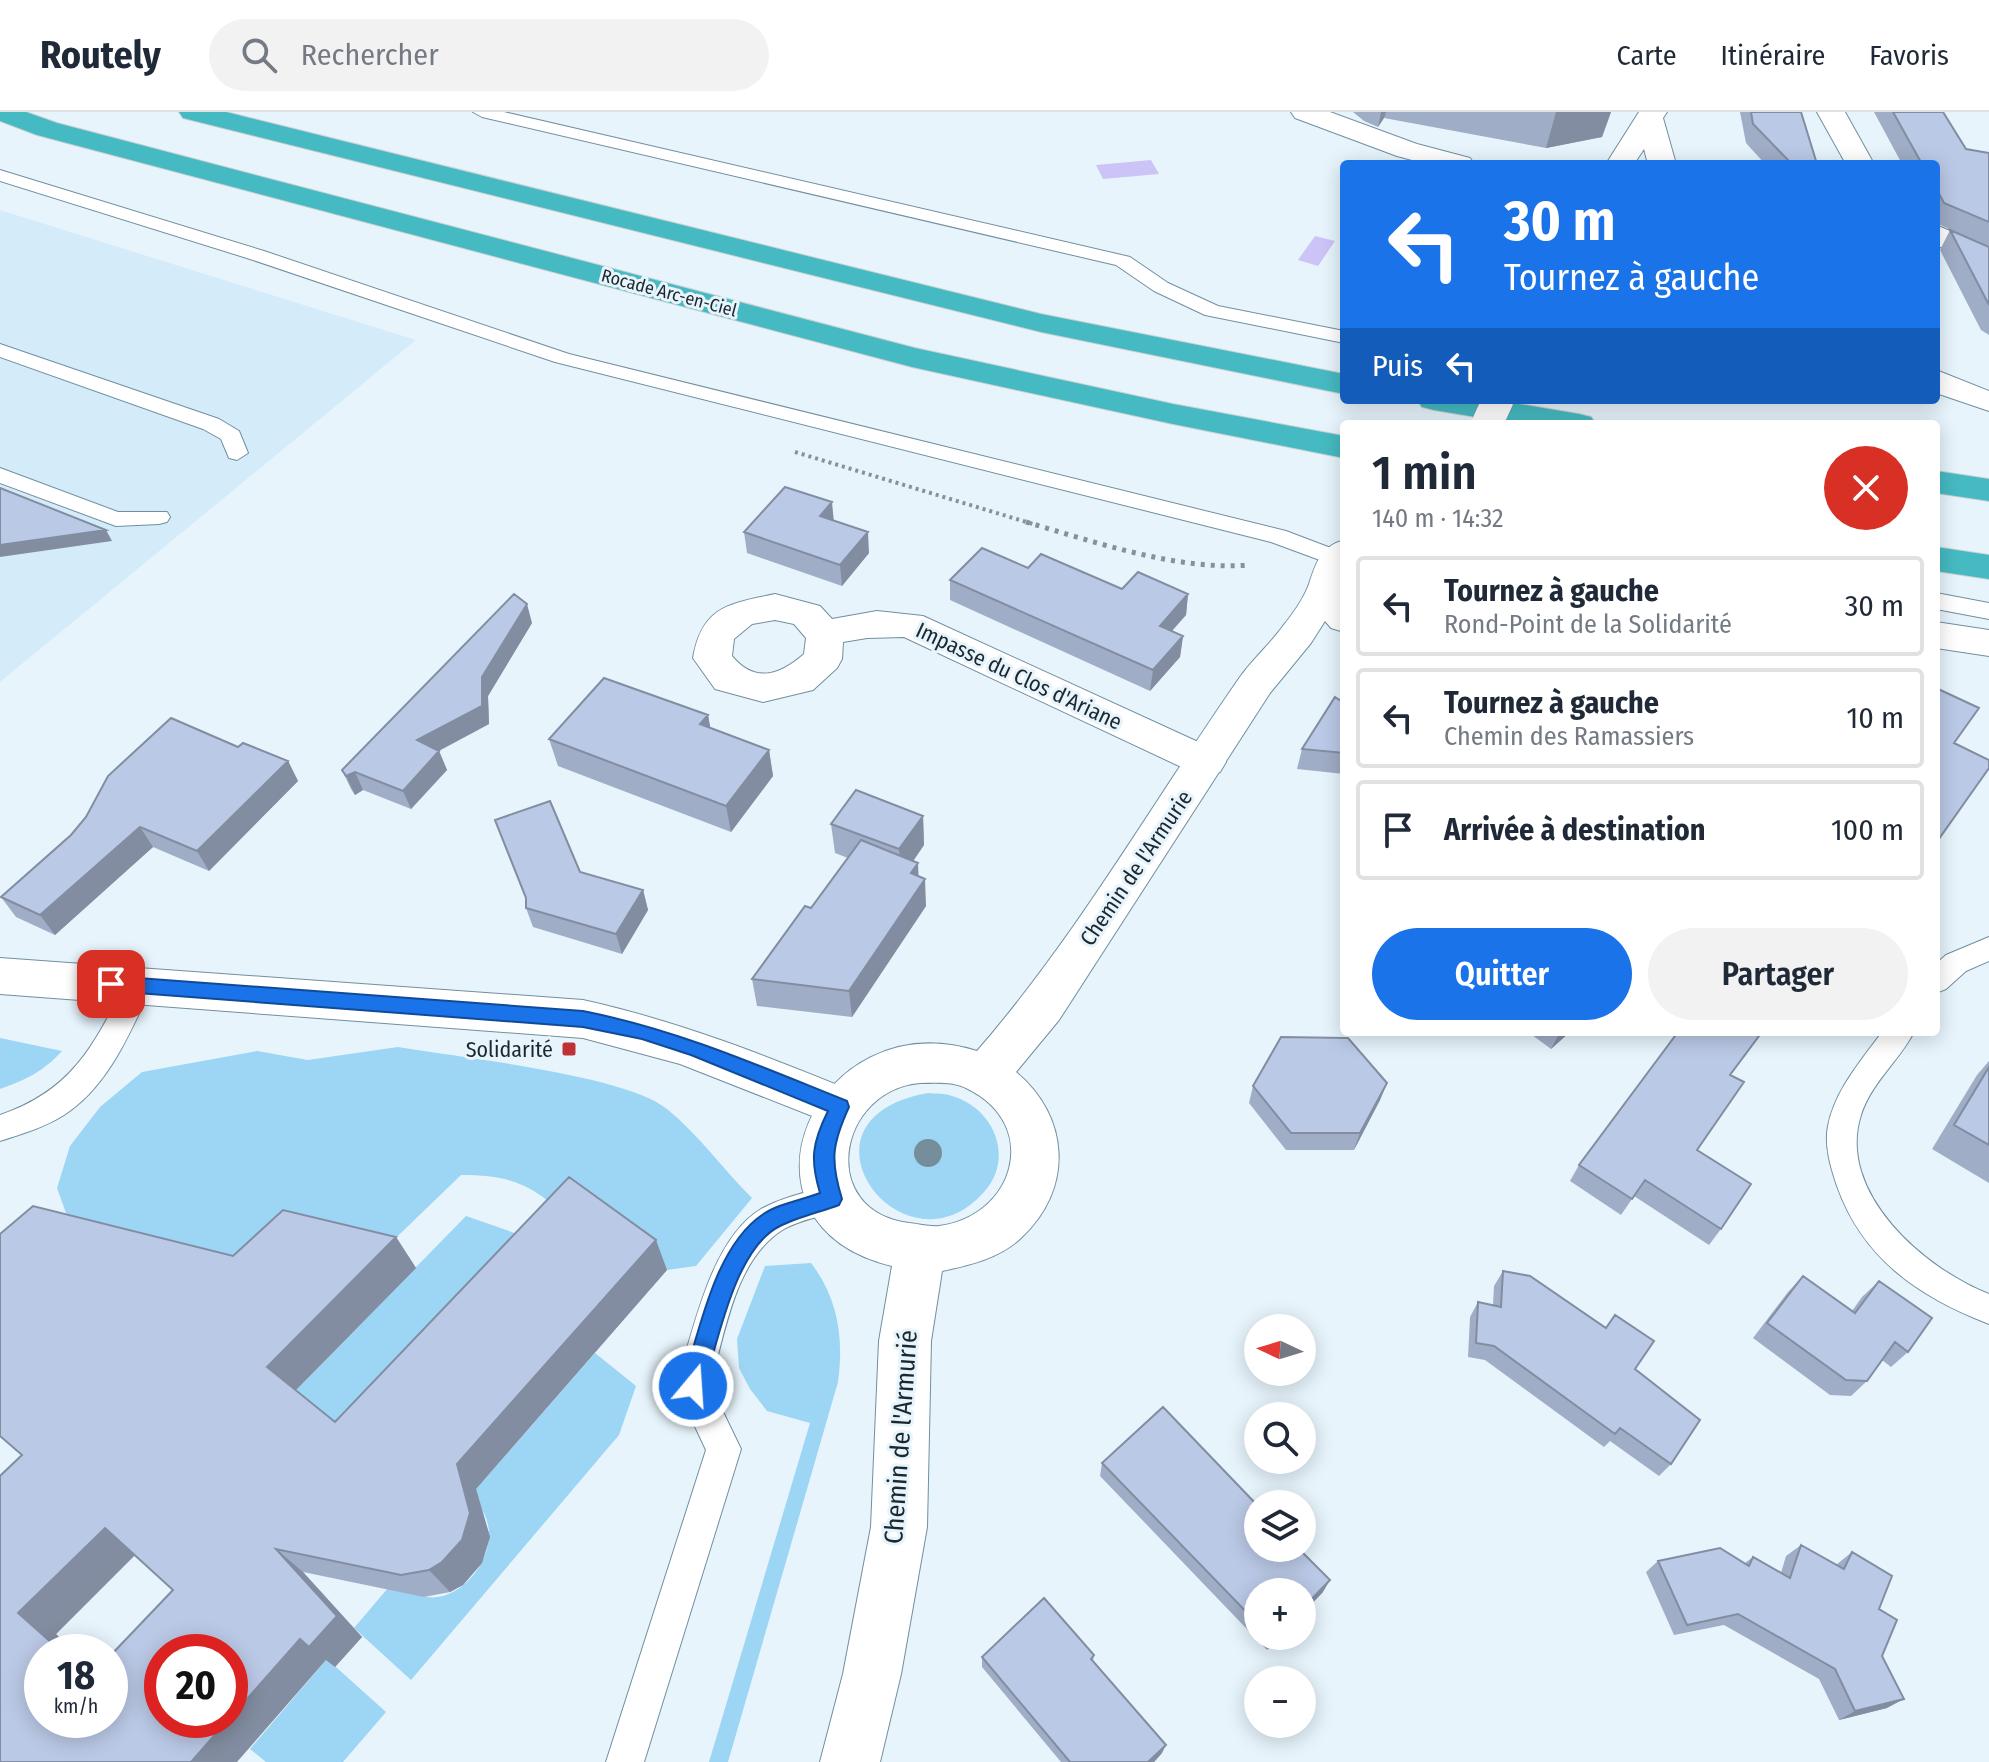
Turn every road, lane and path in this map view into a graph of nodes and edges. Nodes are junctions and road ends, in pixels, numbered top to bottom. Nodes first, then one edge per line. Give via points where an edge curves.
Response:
1 (1, 112) edge
2 (193, 112) edge
3 (482, 112) edge
4 (1305, 112) edge
5 (1831, 112) edge
6 (1652, 116) edge
7 (0, 123) edge
8 (47, 129) junction
9 (1446, 160) edge
10 (1623, 160) edge
11 (1661, 160) edge
12 (1858, 160) edge
13 (0, 175) edge
14 (1940, 236) edge
15 (1989, 260) edge
16 (1340, 336) edge
17 (0, 350) edge
18 (1940, 382) edge
19 (1340, 383) edge
20 (1989, 401) edge
21 (1458, 404) edge
22 (1555, 420) edge
23 (1340, 446) edge
24 (237, 453) dead end
25 (1940, 467) edge
26 (1989, 473) edge
27 (0, 475) edge
28 (1940, 483) edge
29 (1989, 490) edge
30 (159, 517) dead end
31 (1940, 540) edge
32 (1989, 546) edge
33 (1940, 560) edge
34 (1335, 565) edge
35 (1989, 567) edge
36 (1940, 602) edge
37 (1989, 611) edge
38 (1340, 614) edge
39 (825, 635) dead end
40 (1940, 636) edge
41 (1340, 640) edge
42 (1989, 643) edge
43 (1281, 657) junction
44 (1206, 762) junction
45 (1989, 948) edge
46 (0, 976) edge
47 (1940, 977) edge
48 (138, 986) junction
49 (1896, 1036) edge
50 (985, 1075) junction
51 (840, 1107) junction
52 (0, 1128) edge
53 (832, 1199) junction
54 (920, 1252) junction
55 (1989, 1309) edge
56 (625, 1762) edge
57 (850, 1762) edge

1 - 8 highway, Rocade Arc-en-Ciel
2 - 19 highway via 1041,323
3 - 16 lane via 1123,261 1161,287 1212,311
4 - 9 street
5 - 12 street
6 - 10 street
6 - 11 street
7 - 8 highway
8 - 23 highway, Rocade Arc-en-Ciel via 912,357
13 - 34 lane via 562,358 1278,536
14 - 15 street
17 - 24 lane via 211,424 231,436
18 - 20 street
21 - 22 highway
25 - 26 highway
27 - 30 lane via 116,519
28 - 29 highway
31 - 32 highway
33 - 35 highway
34 - 38 street via 1330,600
34 - 43 street, Chemin de l'Armurie
36 - 37 lane
39 - 44 street, Impasse du Clos d'Ariane via 856,624 910,625
40 - 42 street
41 - 43 street, Chemin de l'Armurie
43 - 44 street, Chemin de l'Armurie via 1256,683
44 - 50 street, Chemin de l'Armurie via 1043,1007
45 - 47 lane via 1956,963
46 - 48 street
48 - 51 street via 583,1019 696,1048
48 - 52 lane via 80,1086 54,1108
49 - 55 lane via 1851,1103 1843,1127 1844,1160 1853,1190 1893,1253 1954,1297
50 - 51 street via 947,1063 906,1065 869,1080
50 - 54 street via 1012,1094 1030,1120 1037,1150 1032,1182 1017,1211 990,1234 957,1248
51 - 53 street via 826,1136 823,1168
53 - 54 street via 867,1235
53 - 56 lane via 771,1219 734,1261 693,1386 724,1449
54 - 57 street, Chemin de l'Armurié via 905,1341 899,1527

